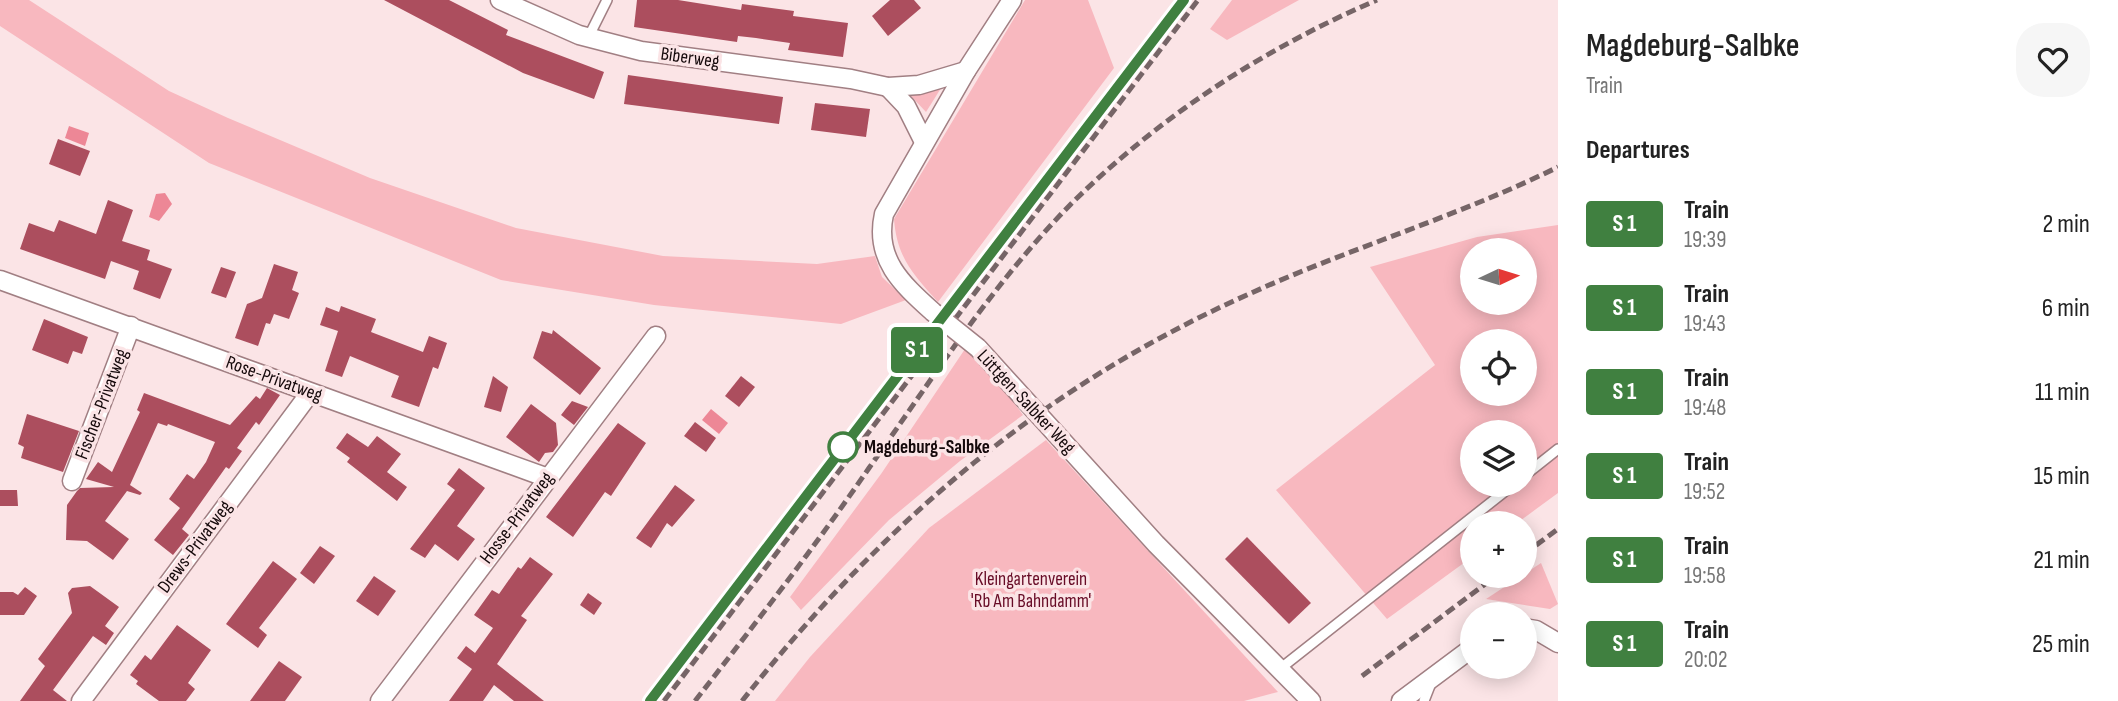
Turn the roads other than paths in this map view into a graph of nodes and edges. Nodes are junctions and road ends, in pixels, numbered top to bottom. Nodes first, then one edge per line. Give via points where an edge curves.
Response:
1 (500, 0) edge
2 (607, 0) edge
3 (1012, 0) edge
4 (588, 38) junction
5 (966, 71) junction
6 (888, 87) junction
7 (924, 142) junction
8 (0, 280) edge
9 (131, 326) junction
10 (656, 336) dead end
11 (310, 393) junction
12 (1558, 449) edge
13 (1537, 466) edge
14 (548, 478) junction
15 (72, 481) dead end
16 (1498, 497) edge
17 (1537, 630) edge
18 (1558, 643) edge
19 (1460, 657) edge
20 (1281, 668) junction
21 (1436, 676) junction
22 (81, 701) edge
23 (380, 701) edge
24 (1311, 701) edge
25 (1401, 701) edge
26 (1424, 701) edge

1 - 4 street, Biberweg
2 - 4 lane
3 - 5 street, Lüttgen-Salbker Weg
4 - 6 street, Biberweg via 641,51
5 - 6 street, Biberweg via 919,85
5 - 7 street, Lüttgen-Salbker Weg
6 - 7 street via 906,106
7 - 20 street, Lüttgen-Salbker Weg, bridge via 888,204 881,235 896,276 978,348 1156,544
8 - 9 street, Rose-Privatweg
9 - 11 street, Rose-Privatweg
9 - 15 street, Fischer-Privatweg
10 - 14 street, Hosse-Privatweg
11 - 14 street, Rose-Privatweg
11 - 22 street, Drews-Privatweg
12 - 13 lane
14 - 23 street, Hosse-Privatweg
16 - 20 lane
17 - 18 street
19 - 21 street
20 - 24 street, Lüttgen-Salbker Weg
21 - 25 street
21 - 26 lane

